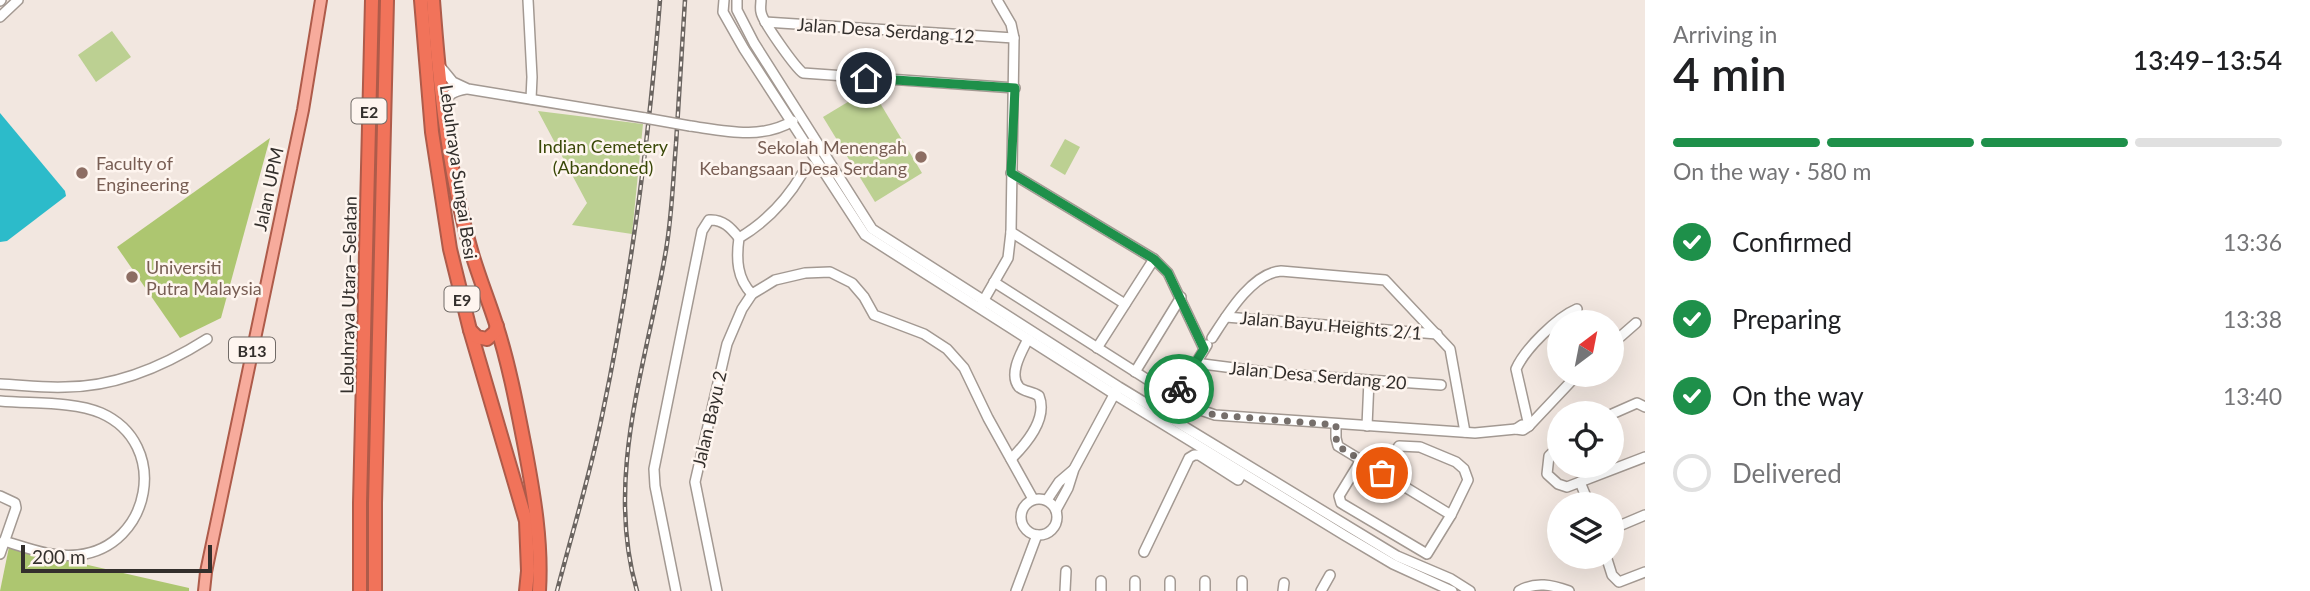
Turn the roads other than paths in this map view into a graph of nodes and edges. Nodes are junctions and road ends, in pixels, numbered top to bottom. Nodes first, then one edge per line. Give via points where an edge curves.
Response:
1 (18, 0) edge
2 (321, 0) edge
3 (328, 0) edge
4 (372, 0) edge
5 (387, 0) edge
6 (421, 0) edge
7 (433, 0) edge
8 (528, 0) edge
9 (724, 0) edge
10 (737, 0) edge
11 (761, 0) edge
12 (998, 0) edge
13 (0, 17) edge
14 (765, 22) junction
15 (1010, 38) junction
16 (314, 54) junction
17 (439, 65) junction
18 (1015, 88) junction
19 (468, 89) junction
20 (531, 99) junction
21 (443, 104) junction
22 (800, 116) junction
23 (790, 122) junction
24 (1011, 173) junction
25 (802, 174) dead end
26 (1012, 232) junction
27 (739, 238) junction
28 (1154, 259) junction
29 (994, 282) junction
30 (752, 294) junction
31 (1181, 297) junction
32 (981, 304) junction
33 (1125, 304) junction
34 (1577, 309) dead end
35 (1226, 317) junction
36 (1636, 323) dead end
37 (497, 326) junction
38 (470, 330) junction
39 (1437, 334) junction
40 (1624, 334) edge
41 (207, 339) dead end
42 (1028, 339) junction
43 (1208, 344) junction
44 (1097, 348) junction
45 (1195, 363) junction
46 (1135, 372) junction
47 (1370, 380) junction
48 (0, 384) edge
49 (1441, 385) dead end
50 (1566, 387) edge
51 (1116, 390) junction
52 (1175, 397) junction
53 (0, 401) edge
54 (1641, 405) edge
55 (1624, 410) edge
56 (1336, 425) junction
57 (1367, 426) junction
58 (1529, 426) junction
59 (1465, 432) junction
60 (1645, 457) edge
61 (1011, 459) junction
62 (1361, 460) junction
63 (1074, 469) junction
64 (1242, 473) junction
65 (1382, 473) junction
66 (1551, 478) edge
67 (1580, 482) junction
68 (1584, 492) edge
69 (0, 496) edge
70 (1033, 499) junction
71 (1047, 500) junction
72 (1056, 510) junction
73 (1357, 514) junction
74 (1451, 515) junction
75 (1645, 515) edge
76 (1624, 523) edge
77 (1347, 531) junction
78 (1037, 535) junction
79 (4, 541) junction
80 (1144, 552) dead end
81 (0, 554) edge
82 (1610, 569) edge
83 (1066, 571) dead end
84 (1645, 572) edge
85 (1329, 575) dead end
86 (204, 591) edge
87 (360, 591) edge
88 (375, 591) edge
89 (526, 591) edge
90 (538, 591) edge
91 (676, 591) edge
92 (716, 591) edge
93 (1016, 591) edge
94 (1065, 591) edge
95 (1321, 591) edge
96 (1452, 591) edge
97 (1470, 591) edge
98 (1519, 591) edge
99 (1569, 591) edge

1 - 13 street
2 - 16 main road, Jalan UPM / B13
3 - 16 main road, B13
4 - 87 highway, Lebuhraya Utara–Selatan / E2
5 - 88 highway, Lebuhraya Utara–Selatan / E2
6 - 38 highway, Lebuhraya Sungai Besi / E9 via 440,190
7 - 17 highway, Lebuhraya Sungai Besi / E9
8 - 20 street
9 - 23 street via 723,12
10 - 22 street via 737,10 754,43
11 - 14 street
12 - 15 street via 1011,24
14 - 15 street, Jalan Desa Serdang 12
14 - 18 street via 803,73
15 - 18 street
16 - 86 main road, Jalan UPM / B13
17 - 19 street via 453,82
17 - 21 highway, Lebuhraya Sungai Besi / E9
18 - 24 street
19 - 20 street
19 - 21 street via 453,92
20 - 23 street, bridge via 750,134
21 - 37 highway, Lebuhraya Sungai Besi / E9 via 469,243
22 - 23 street
22 - 32 street via 872,229
23 - 32 street via 865,235
24 - 26 street
24 - 28 street
25 - 27 street via 776,210
26 - 29 street via 1008,258
26 - 33 street
27 - 30 street via 739,270 743,285
27 - 91 street via 715,220 709,220 702,231 654,469
28 - 31 street
28 - 33 street
29 - 32 street
29 - 44 street
30 - 61 street via 775,280 805,273 830,272 852,283 874,316 924,334 947,349 964,368
30 - 92 street, Jalan Bayu 2 via 727,344 697,471 697,496
31 - 43 street
31 - 46 street
32 - 42 street
32 - 51 street
33 - 44 street
34 - 58 street via 1546,332 1516,369
35 - 39 street, Jalan Bayu Heights 2/1
35 - 39 street via 1267,274 1282,271 1385,280
35 - 43 street
36 - 40 street
37 - 38 highway via 487,339
37 - 90 highway, Lebuhraya Sungai Besi / E9 via 538,520
38 - 89 highway, Lebuhraya Sungai Besi / E9 via 526,521
39 - 59 street via 1450,349
41 - 48 street via 129,376 66,387
42 - 51 street
42 - 61 street via 1018,360 1016,382 1039,396 1041,412 1032,434
43 - 45 street
44 - 46 street
45 - 47 street, Jalan Desa Serdang 20
45 - 52 street
46 - 52 street
47 - 49 street, Jalan Desa Serdang 20
47 - 57 street
50 - 58 street
51 - 63 street
51 - 64 street
51 - 77 street
52 - 56 street via 1215,415
53 - 79 street via 83,408 102,414 131,437 145,473 142,503 112,542 79,555 52,555
54 - 55 street
56 - 57 street
56 - 62 street via 1338,446
57 - 59 street
58 - 59 street
60 - 67 street
61 - 70 street
62 - 65 street
62 - 73 street via 1338,499
63 - 71 street
63 - 72 street
64 - 77 street
64 - 80 street via 1238,480 1199,455 1189,458
65 - 74 street
65 - 74 street via 1399,446 1420,447 1456,462 1468,480
66 - 67 street via 1567,487
67 - 68 street
69 - 79 street via 16,508
70 - 71 street
70 - 78 street via 1021,518 1025,528
71 - 72 street
72 - 78 street via 1052,530
73 - 74 street via 1427,554
73 - 77 street
75 - 76 street
77 - 96 street via 1394,564
77 - 97 street
78 - 93 street
79 - 81 street
82 - 84 street via 1619,582
83 - 94 street
85 - 95 street
98 - 99 street via 1539,584

